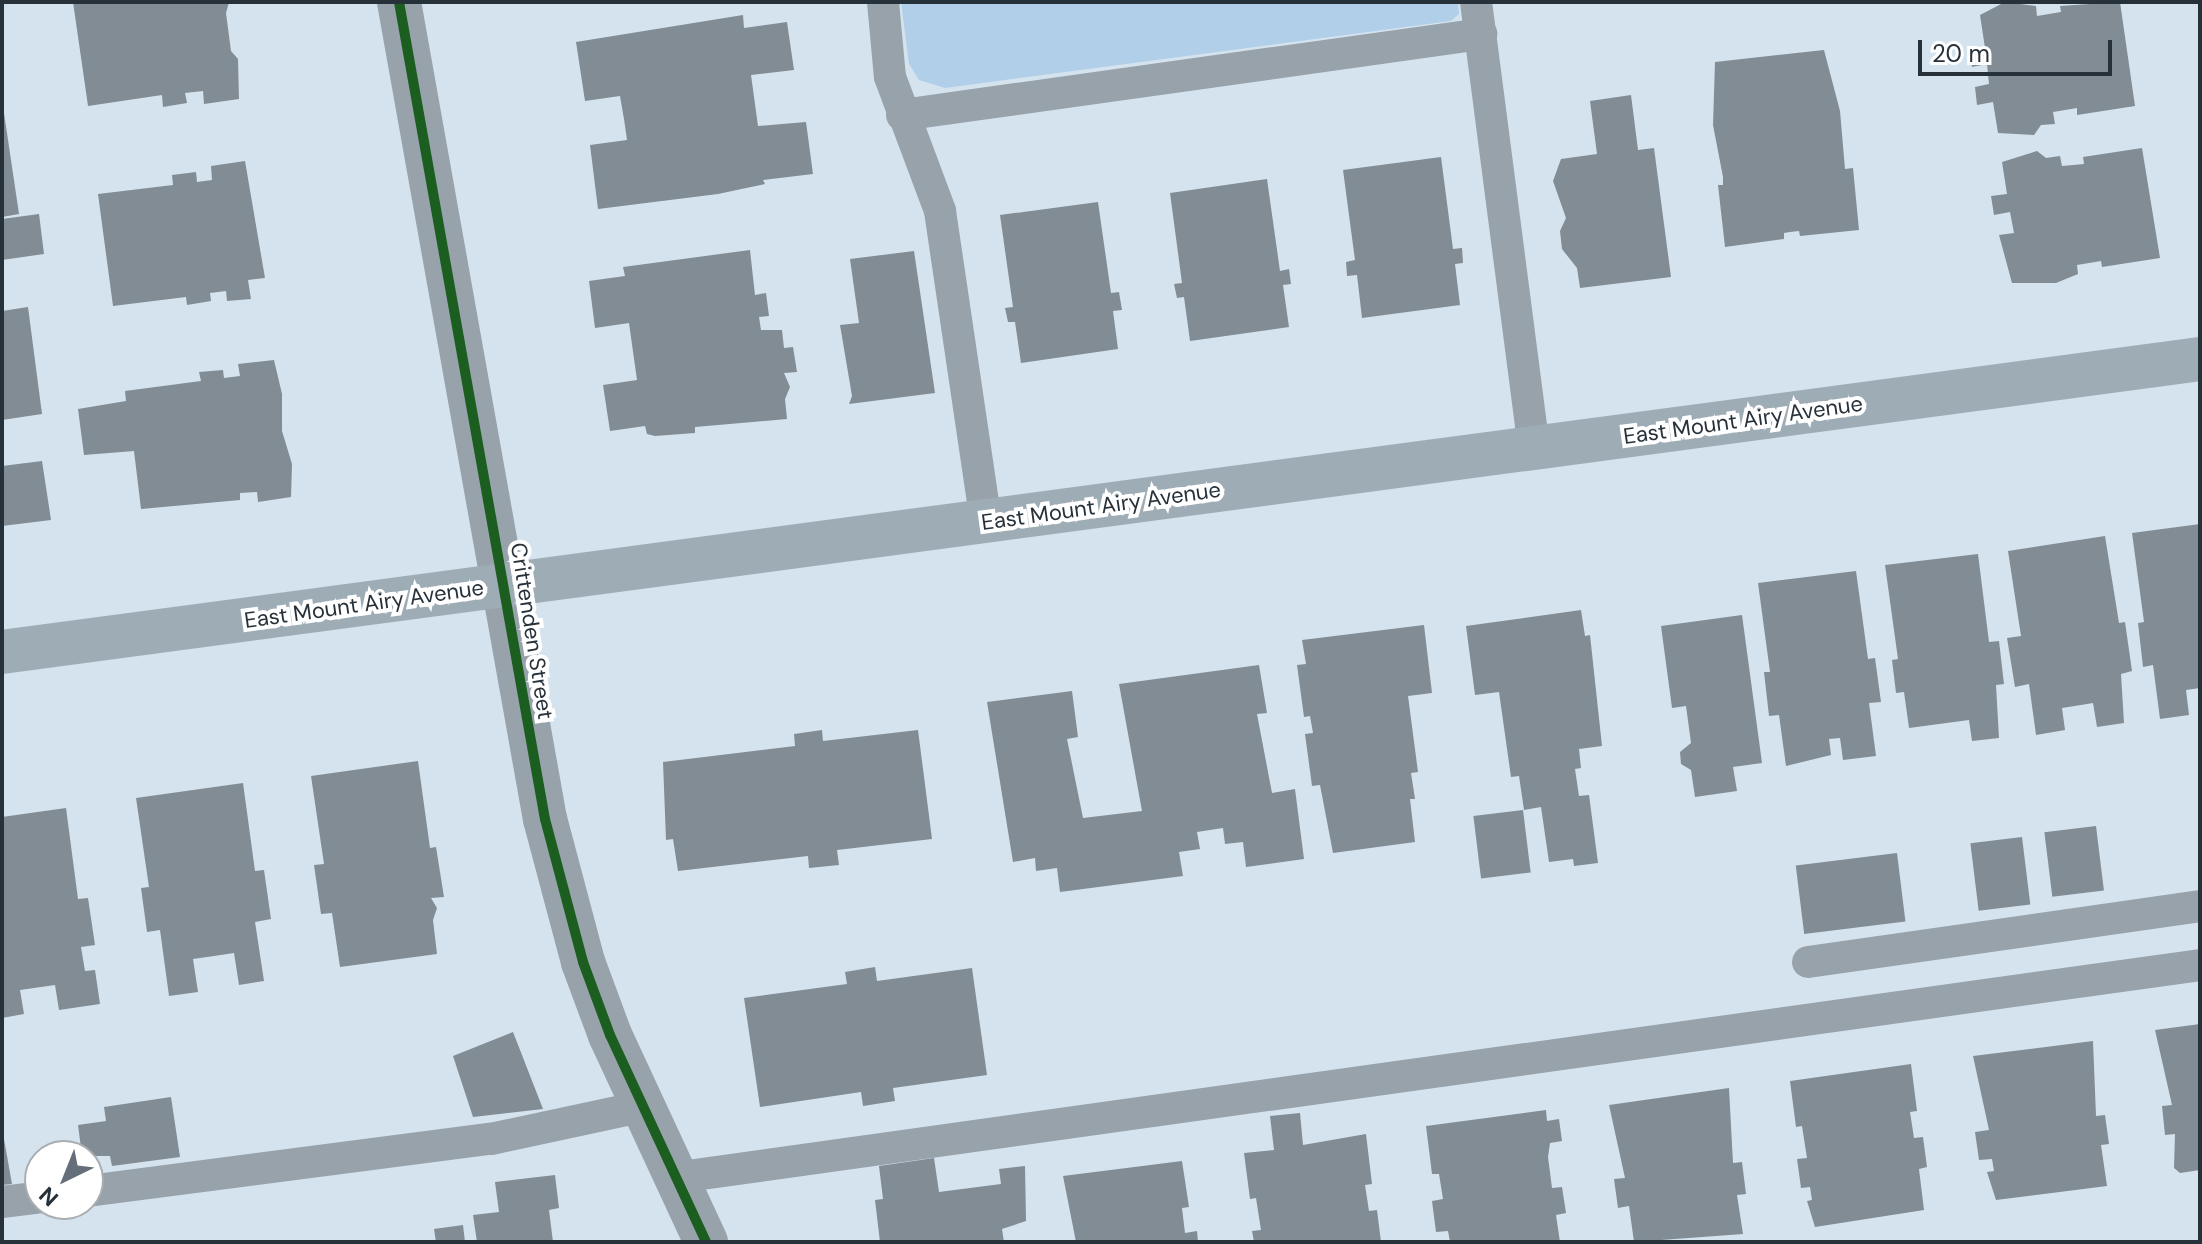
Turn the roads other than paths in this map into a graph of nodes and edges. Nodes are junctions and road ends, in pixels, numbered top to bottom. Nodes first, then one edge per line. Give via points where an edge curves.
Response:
1 (399, 2) edge
2 (883, 2) edge
3 (1476, 2) edge
4 (1481, 34) junction
5 (902, 115) junction
6 (2200, 359) edge
7 (1534, 448) junction
8 (986, 521) junction
9 (503, 585) junction
10 (2, 652) edge
11 (2200, 906) edge
12 (1808, 962) dead end
13 (2200, 965) edge
14 (640, 1107) junction
15 (673, 1178) junction
16 (104, 1189) edge
17 (24, 1199) edge
18 (2, 1202) edge
19 (706, 1242) edge

1 - 9 street, Crittenden Street
2 - 5 lane via 890,77
3 - 4 lane
4 - 5 lane
4 - 7 lane
5 - 8 lane via 940,211
6 - 7 main road, East Mount Airy Avenue
7 - 8 main road, East Mount Airy Avenue
8 - 9 main road, East Mount Airy Avenue
9 - 10 main road, East Mount Airy Avenue
9 - 14 street, Crittenden Street via 561,886 583,962
11 - 12 lane
13 - 15 lane
14 - 15 street, Crittenden Street
14 - 16 lane via 491,1139
15 - 19 street, Crittenden Street
17 - 18 lane

